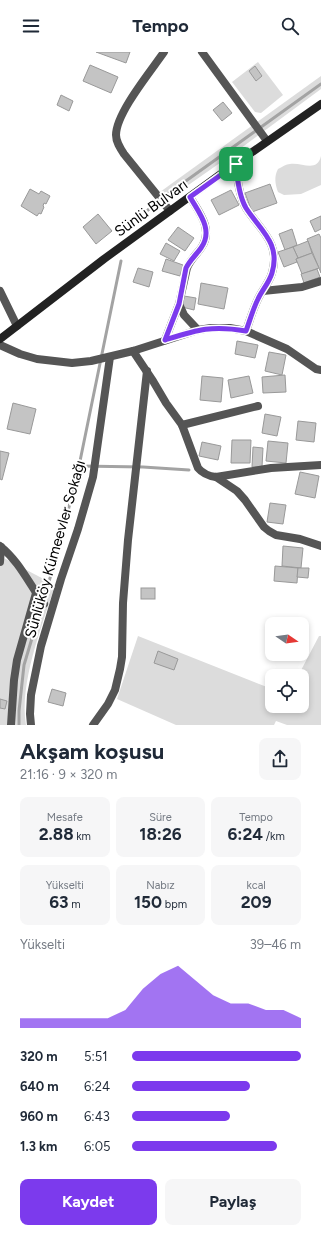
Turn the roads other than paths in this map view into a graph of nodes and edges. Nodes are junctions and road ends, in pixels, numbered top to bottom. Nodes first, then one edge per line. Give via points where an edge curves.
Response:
1 (164, 52) edge
2 (202, 52) edge
3 (321, 104) edge
4 (267, 141) junction
5 (236, 164) junction
6 (190, 197) junction
7 (170, 211) junction
8 (321, 281) edge
9 (0, 291) edge
10 (263, 291) junction
11 (179, 304) junction
12 (17, 326) junction
13 (198, 330) junction
14 (246, 331) junction
15 (0, 339) edge
16 (165, 340) junction
17 (0, 345) edge
18 (133, 351) junction
19 (110, 357) junction
20 (321, 370) edge
21 (147, 371) junction
22 (258, 406) dead end
23 (182, 426) junction
24 (321, 465) edge
25 (216, 477) junction
26 (1, 546) edge
27 (321, 546) edge
28 (0, 562) edge
29 (36, 593) junction
30 (44, 604) dead end
31 (11, 725) edge
32 (31, 725) edge
33 (92, 725) edge

1 - 7 street via 131,99 123,114 116,139 124,154
2 - 4 street
3 - 4 main road, Sünlü Bulvarı
4 - 5 main road, Sünlü Bulvarı
5 - 6 main road, Sünlü Bulvarı
5 - 10 street via 237,178 246,208 270,240 274,250 272,273
6 - 7 main road, Sünlü Bulvarı
6 - 11 street via 205,222 206,237 186,268
7 - 12 main road, Sünlü Bulvarı
8 - 10 street via 302,287
9 - 12 street
10 - 14 street
11 - 13 street via 184,315
11 - 16 street
12 - 15 main road, Sünlü Bulvarı
13 - 14 street via 230,328
13 - 16 street
14 - 20 street via 287,349
16 - 18 street
17 - 19 street via 20,354 54,362 72,363
18 - 19 street
18 - 21 street
19 - 32 street, Sünlüköy Kümeevler Sokağı via 93,476 41,646 31,695
21 - 23 street
21 - 33 street via 128,540 120,670 108,704
22 - 23 street
23 - 25 street via 198,468 203,474
24 - 25 street via 271,468
25 - 27 street via 245,500 269,531
26 - 28 street, Sünlüköy Kümeevler Sokağı
26 - 29 street, Sünlüköy Kümeevler Sokağı via 15,560
29 - 30 street, Sünlüköy Kümeevler Sokağı
29 - 31 street, Sünlüköy Kümeevler Sokağı via 17,660

